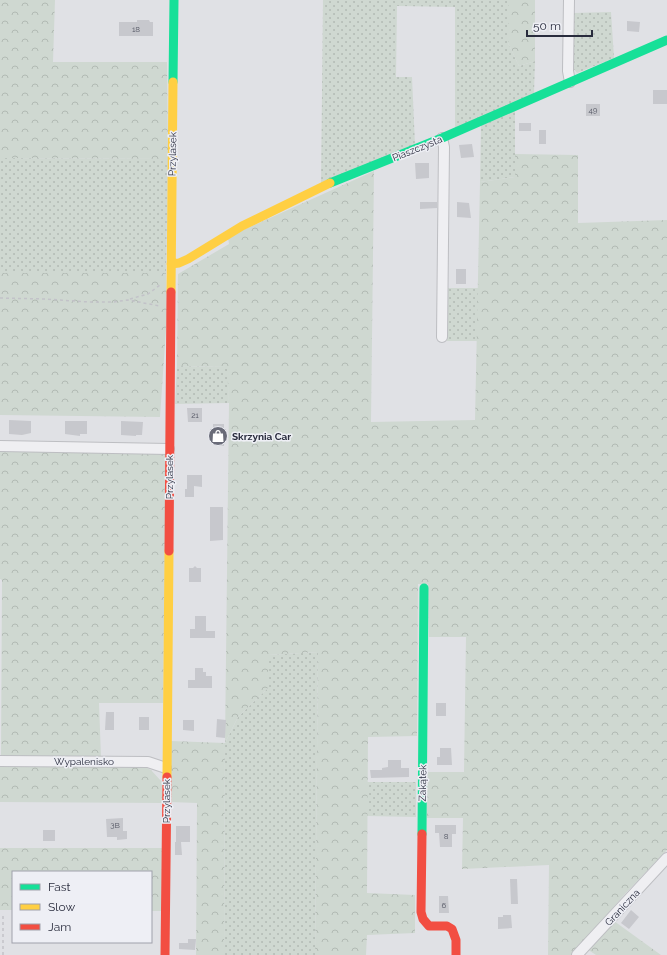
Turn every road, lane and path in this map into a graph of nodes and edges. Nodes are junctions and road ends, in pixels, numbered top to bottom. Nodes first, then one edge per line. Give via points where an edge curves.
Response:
1 (174, 0) edge
2 (568, 0) edge
3 (667, 40) edge
4 (570, 82) junction
5 (442, 138) junction
6 (171, 264) junction
7 (171, 276) junction
8 (0, 298) edge
9 (128, 300) junction
10 (170, 308) junction
11 (442, 337) dead end
12 (0, 446) edge
13 (169, 449) junction
14 (424, 588) dead end
15 (0, 762) edge
16 (166, 768) junction
17 (667, 858) edge
18 (3, 913) dead end
19 (3, 955) edge
20 (165, 955) edge
21 (456, 955) edge
22 (577, 955) edge

1 - 6 street, Przylasek
2 - 4 street
3 - 4 street, Piaszczysta
4 - 5 street, Piaszczysta
5 - 6 street, Piaszczysta via 323,186 242,226 188,259
5 - 11 street
6 - 7 street, Przylasek
7 - 9 path via 148,294
7 - 10 street, Przylasek
8 - 9 path via 89,302
9 - 10 path
10 - 13 street, Przylasek
12 - 13 street
13 - 16 street, Przylasek
14 - 21 street, Zakątek via 421,912 429,926 449,927 453,930
15 - 16 street, Wypalenisko via 148,762
16 - 20 street, Przylasek
17 - 22 street, Graniczna
18 - 19 path

